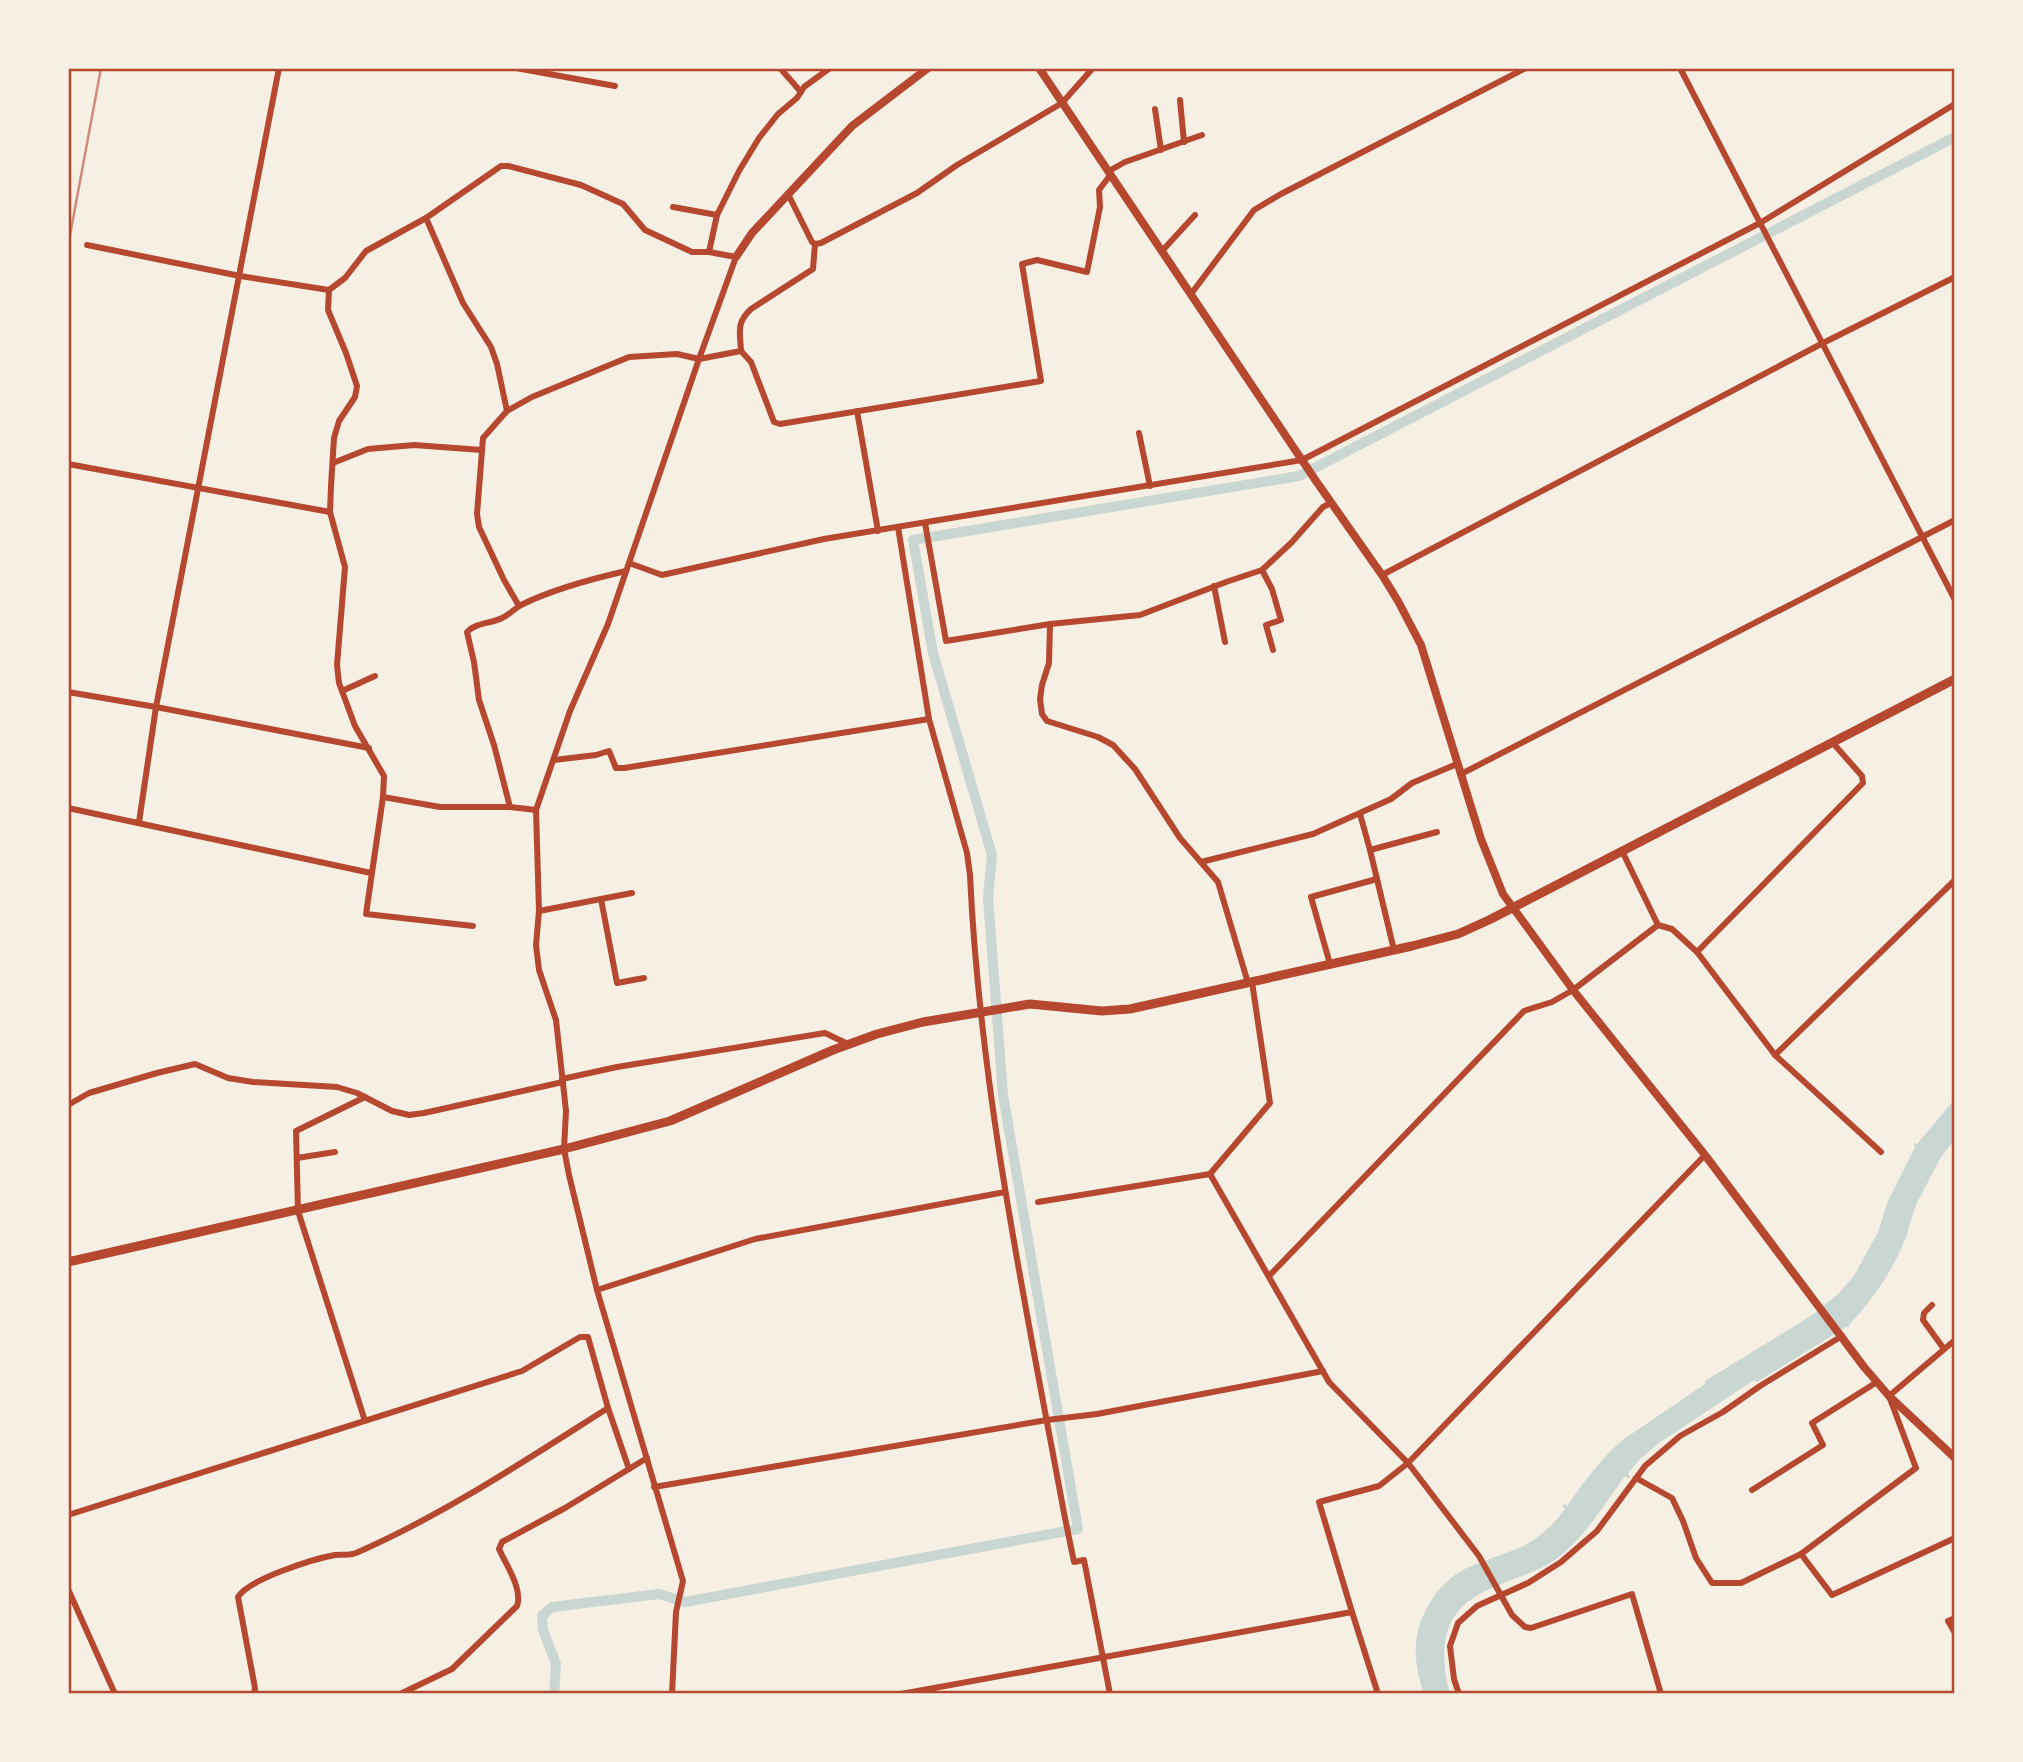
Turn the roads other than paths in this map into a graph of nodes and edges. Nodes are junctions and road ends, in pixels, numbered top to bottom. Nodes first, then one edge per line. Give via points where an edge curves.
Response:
1 (279, 68) edge
2 (516, 68) edge
3 (780, 68) edge
4 (830, 68) edge
5 (928, 68) edge
6 (1039, 68) edge
7 (1093, 68) edge
8 (1526, 68) edge
9 (1679, 68) edge
10 (615, 86) dead end
11 (801, 92) junction
12 (1180, 100) dead end
13 (1062, 103) junction
14 (1955, 104) edge
15 (1155, 109) dead end
16 (1202, 135) dead end
17 (1184, 142) junction
18 (1161, 150) junction
19 (1110, 173) junction
20 (788, 194) junction
21 (673, 207) dead end
22 (717, 215) junction
23 (1195, 215) dead end
24 (426, 218) junction
25 (1760, 223) junction
26 (815, 244) junction
27 (87, 245) dead end
28 (1162, 251) junction
29 (709, 252) junction
30 (736, 257) junction
31 (240, 276) junction
32 (1955, 277) edge
33 (329, 290) junction
34 (1191, 294) junction
35 (1823, 343) junction
36 (741, 351) junction
37 (699, 359) junction
38 (507, 411) junction
39 (857, 411) junction
40 (1139, 433) dead end
41 (482, 450) junction
42 (1303, 462) junction
43 (334, 463) junction
44 (68, 464) edge
45 (1150, 485) junction
46 (199, 487) junction
47 (1331, 503) junction
48 (330, 512) junction
49 (1955, 520) edge
50 (925, 523) junction
51 (898, 527) junction
52 (878, 531) junction
53 (1922, 537) junction
54 (629, 563) junction
55 (1262, 570) junction
56 (626, 571) junction
57 (1382, 575) junction
58 (1214, 586) junction
59 (1955, 600) edge
60 (519, 606) junction
61 (1050, 624) junction
62 (1225, 642) dead end
63 (1273, 650) dead end
64 (375, 676) dead end
65 (1955, 679) edge
66 (342, 691) junction
67 (68, 692) edge
68 (156, 707) junction
69 (929, 719) junction
70 (1832, 742) junction
71 (369, 748) junction
72 (554, 760) junction
73 (1457, 764) junction
74 (1461, 774) junction
75 (383, 797) junction
76 (510, 807) junction
77 (68, 808) edge
78 (536, 810) junction
79 (1360, 814) junction
80 (139, 822) junction
81 (1437, 832) dead end
82 (1370, 850) junction
83 (1622, 850) junction
84 (1201, 862) junction
85 (371, 873) junction
86 (1377, 879) junction
87 (1955, 880) edge
88 (632, 892) dead end
89 (601, 899) junction
90 (1512, 907) junction
91 (539, 911) junction
92 (1658, 925) junction
93 (473, 926) dead end
94 (1394, 950) junction
95 (1697, 952) junction
96 (1330, 964) junction
97 (644, 978) dead end
98 (1250, 982) junction
99 (1573, 990) junction
100 (983, 1011) junction
101 (848, 1045) junction
102 (1775, 1055) junction
103 (562, 1081) junction
104 (365, 1097) junction
105 (68, 1105) edge
106 (564, 1149) junction
107 (335, 1152) dead end
108 (1881, 1152) dead end
109 (1706, 1154) junction
110 (297, 1158) junction
111 (1210, 1174) junction
112 (1005, 1192) junction
113 (1038, 1202) dead end
114 (298, 1210) junction
115 (68, 1262) edge
116 (1270, 1275) junction
117 (597, 1290) junction
118 (1932, 1305) dead end
119 (1842, 1336) junction
120 (1955, 1340) edge
121 (1944, 1349) junction
122 (1322, 1371) junction
123 (1877, 1382) junction
124 (1889, 1396) junction
125 (608, 1408) junction
126 (365, 1420) junction
127 (1047, 1420) junction
128 (647, 1458) junction
129 (1955, 1458) edge
130 (1408, 1463) junction
131 (629, 1469) junction
132 (1636, 1478) junction
133 (654, 1487) junction
134 (1752, 1490) dead end
135 (68, 1515) edge
136 (1955, 1538) edge
137 (1801, 1554) junction
138 (68, 1589) edge
139 (1500, 1593) junction
140 (1352, 1612) junction
141 (1955, 1618) edge
142 (1955, 1633) edge
143 (1103, 1657) junction
144 (115, 1694) edge
145 (254, 1694) edge
146 (400, 1694) edge
147 (673, 1694) edge
148 (901, 1694) edge
149 (1110, 1694) edge
150 (1378, 1694) edge
151 (1459, 1694) edge
152 (1661, 1694) edge

1 - 31 street
2 - 10 street
3 - 11 street
4 - 11 street
5 - 20 street via 852,126
6 - 13 street
7 - 13 street
8 - 34 street via 1254,210
9 - 25 street
11 - 22 street via 758,138
12 - 17 street
13 - 19 street
13 - 26 street via 917,193
14 - 25 street
15 - 18 street
16 - 17 street
17 - 18 street
18 - 19 street via 1125,162
19 - 28 street
19 - 39 street via 1099,190 1087,272 1037,260 1022,264 1041,381
20 - 26 street
20 - 30 street
21 - 22 street
22 - 29 street
23 - 28 street
24 - 29 street via 501,166 508,166 581,185 623,204 645,230 692,252
24 - 33 street via 366,251
24 - 38 street via 463,303 491,347
25 - 35 street
25 - 42 street
26 - 36 street via 813,269 743,316
27 - 31 street
28 - 34 street
29 - 30 street
30 - 37 street
31 - 33 street
31 - 46 street
32 - 35 street
33 - 43 street via 328,310 357,386 334,438
34 - 42 street
35 - 53 street
35 - 57 street
36 - 37 street
36 - 39 street via 751,362 774,422
37 - 38 street via 677,354 629,358
37 - 54 street
38 - 41 street via 483,438
39 - 52 street
40 - 45 street
41 - 43 street via 368,449
41 - 60 street via 479,527
42 - 45 street
42 - 47 street
43 - 48 street
44 - 46 street
45 - 50 street
46 - 48 street
46 - 68 street
47 - 55 street
47 - 57 street
48 - 66 street via 345,566 337,665
49 - 53 street
50 - 51 street
50 - 61 street via 946,642
51 - 52 street
51 - 69 street
52 - 54 street via 662,575
53 - 59 street
53 - 74 street
54 - 56 street
55 - 58 street
55 - 63 street via 1280,620 1266,625
56 - 60 street
56 - 72 street
57 - 73 street via 1421,645
58 - 61 street via 1140,615
58 - 62 street
60 - 76 street via 467,632 479,700
61 - 84 street via 1041,713 1047,721 1113,745
64 - 66 street
65 - 70 main road
66 - 71 street
67 - 68 street
68 - 71 street
68 - 80 street
69 - 72 street via 624,768 616,768 609,751
69 - 100 street via 967,853
70 - 83 main road
70 - 95 street via 1863,783
71 - 75 street via 384,776
72 - 78 street
73 - 74 street
73 - 79 street via 1412,783
74 - 90 street via 1481,839
75 - 76 street via 440,807
75 - 85 street
76 - 78 street
77 - 80 street
78 - 91 street
79 - 82 street
79 - 84 street via 1313,834
80 - 85 street
81 - 82 street
82 - 86 street
83 - 90 main road
83 - 92 street
84 - 98 street via 1218,882
85 - 93 street via 366,914
86 - 94 street
86 - 96 street via 1311,898
87 - 102 street
88 - 89 street
89 - 91 street
89 - 97 street via 617,983
90 - 94 main road via 1458,934
90 - 99 street
91 - 103 street via 539,970 556,1020
92 - 95 street via 1671,929
92 - 99 street
94 - 96 main road
95 - 102 street
96 - 98 main road
98 - 100 main road via 1129,1009 1030,1004
98 - 111 street via 1270,1102
99 - 109 street
99 - 116 street via 1524,1011
100 - 101 main road via 923,1022
100 - 112 street
101 - 103 street via 824,1033 617,1067
101 - 106 main road via 670,1121
102 - 108 street
103 - 104 street via 408,1115
103 - 106 street
104 - 105 street via 337,1087 228,1078 195,1064 89,1093
104 - 110 street via 296,1130
106 - 114 main road
106 - 117 street
107 - 110 street
109 - 119 street
109 - 130 street
110 - 114 street
111 - 113 street
111 - 116 street
112 - 117 street via 755,1239
112 - 127 street
114 - 115 main road
114 - 126 street
116 - 122 street
117 - 128 street
118 - 121 street via 1923,1320
119 - 123 street
119 - 132 street via 1680,1436
120 - 121 street
121 - 124 street
122 - 127 street
122 - 130 street
123 - 124 street
123 - 134 street via 1812,1423 1823,1445
124 - 129 street
124 - 137 street via 1916,1468
125 - 126 street via 588,1337 580,1337 522,1371
125 - 131 street
125 - 145 street via 449,1507 352,1555 335,1555 272,1574 242,1590 238,1597
126 - 135 street
127 - 133 street
127 - 143 street via 1074,1562 1084,1560
128 - 131 street
128 - 133 street
130 - 139 street via 1479,1556
130 - 140 street via 1378,1486 1319,1502
131 - 146 street via 502,1542 499,1549 520,1599 517,1606 452,1669
132 - 137 street via 1672,1498 1696,1558 1712,1583 1741,1583
132 - 139 street via 1597,1531 1561,1562 1528,1583
133 - 147 street via 683,1581 676,1612
136 - 137 street via 1832,1595
138 - 144 street
139 - 151 street via 1458,1623 1450,1646
139 - 152 street via 1512,1615 1531,1628 1632,1594
140 - 143 street
140 - 150 street
141 - 142 street via 1948,1621
143 - 148 street
143 - 149 street

